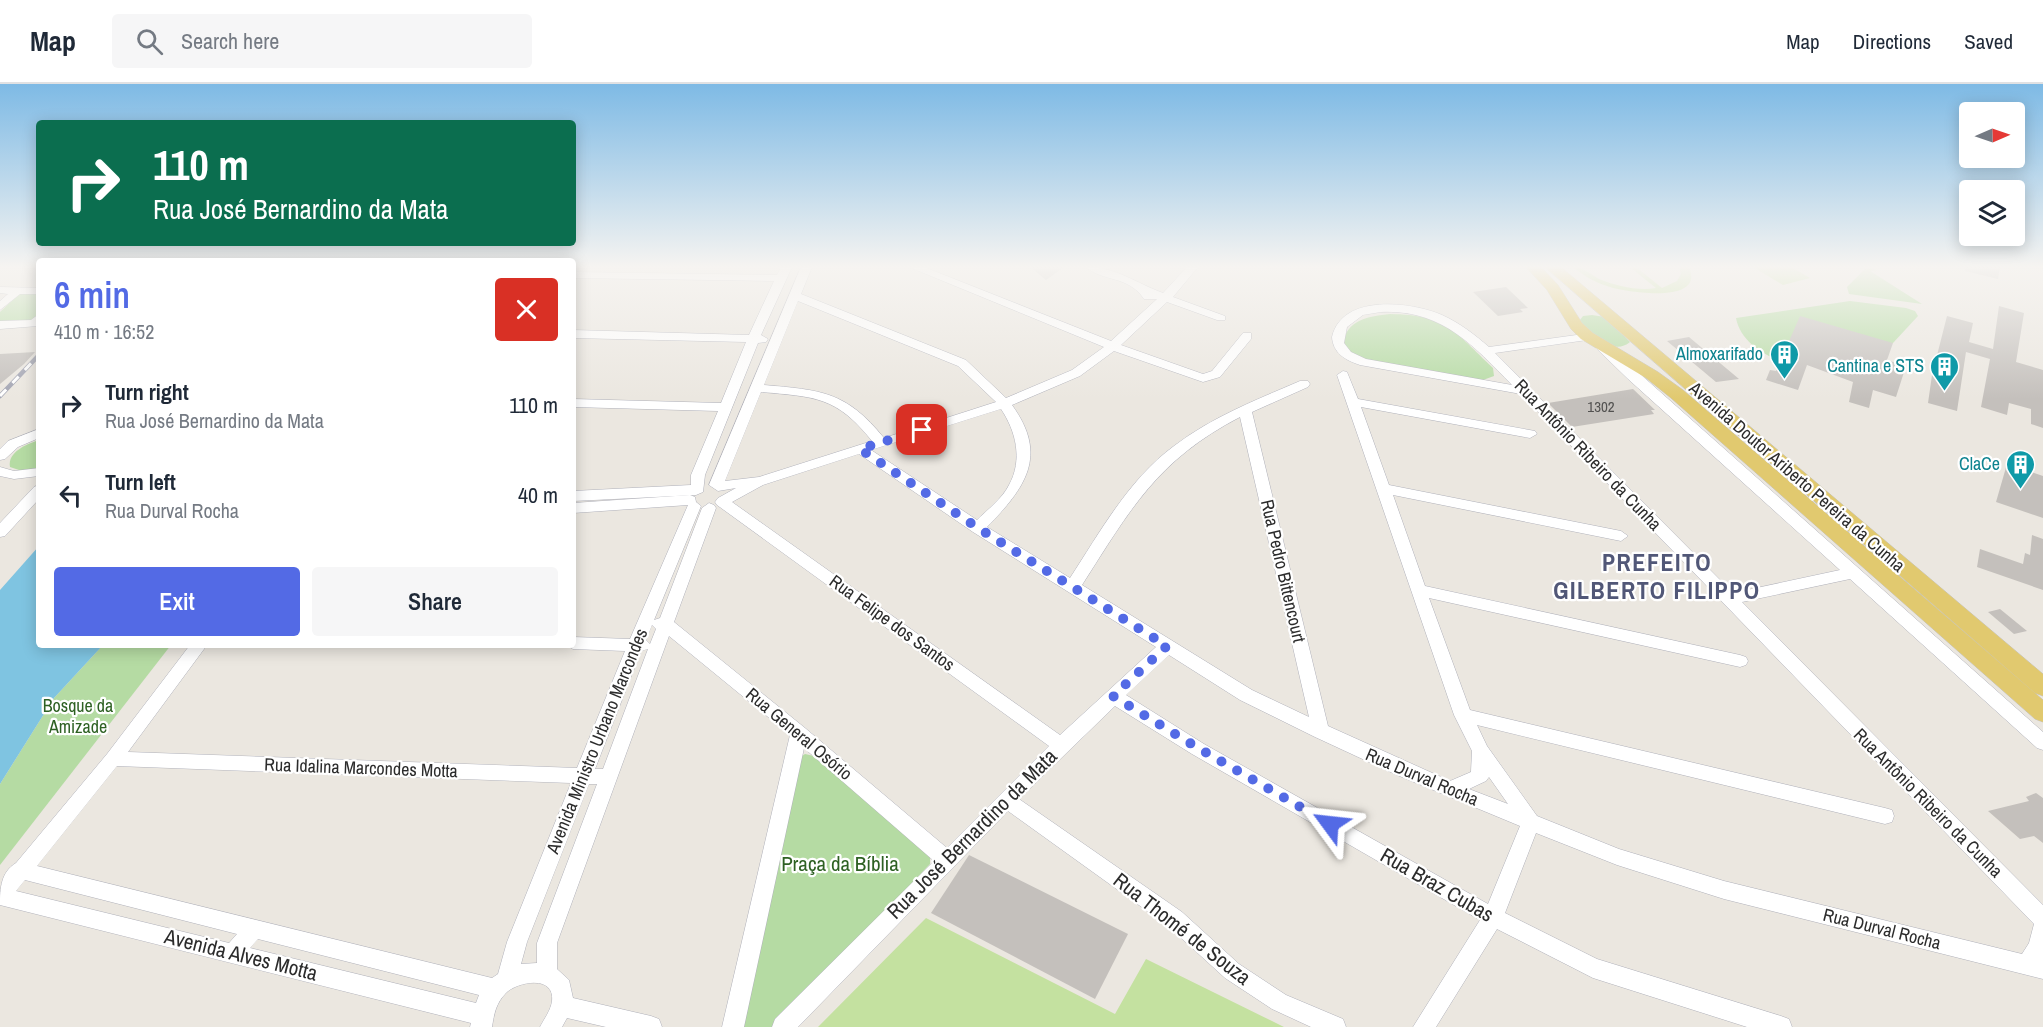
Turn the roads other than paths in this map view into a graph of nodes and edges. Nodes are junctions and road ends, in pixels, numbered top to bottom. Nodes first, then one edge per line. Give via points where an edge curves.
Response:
1 (766, 311) edge
2 (787, 311) edge
3 (834, 311) edge
4 (1024, 311) edge
5 (1151, 311) edge
6 (1205, 311) edge
7 (1369, 311) edge
8 (1419, 311) edge
9 (1566, 311) edge
10 (1579, 311) edge
11 (1579, 311) edge
12 (1603, 311) edge
13 (1605, 313) junction
14 (1569, 317) junction
15 (1221, 318) dead end
16 (36, 322) edge
17 (0, 325) edge
18 (576, 334) edge
19 (1247, 336) dead end
20 (753, 339) junction
21 (776, 339) junction
22 (1636, 339) junction
23 (1594, 341) junction
24 (1112, 346) junction
25 (1486, 351) junction
26 (1343, 375) dead end
27 (1304, 384) dead end
28 (756, 388) junction
29 (1526, 391) junction
30 (1353, 402) junction
31 (576, 403) edge
32 (1004, 404) junction
33 (725, 407) junction
34 (1245, 410) junction
35 (1530, 434) dead end
36 (36, 435) edge
37 (880, 443) junction
38 (860, 449) junction
39 (1, 454) edge
40 (36, 472) edge
41 (7, 476) edge
42 (1384, 489) junction
43 (36, 493) edge
44 (576, 496) edge
45 (707, 496) junction
46 (576, 508) edge
47 (978, 528) junction
48 (0, 532) edge
49 (1621, 536) dead end
50 (1853, 573) junction
51 (1072, 588) junction
52 (1419, 590) junction
53 (1728, 600) junction
54 (644, 624) junction
55 (666, 624) junction
56 (576, 643) edge
57 (636, 644) junction
58 (658, 645) junction
59 (1167, 646) junction
60 (197, 648) edge
61 (1740, 661) dead end
62 (2043, 687) edge
63 (1113, 696) junction
64 (2043, 713) edge
65 (1463, 715) junction
66 (1321, 732) junction
67 (799, 733) junction
68 (2043, 743) edge
69 (1061, 745) junction
70 (1481, 751) junction
71 (113, 759) junction
72 (583, 776) junction
73 (609, 777) junction
74 (1450, 789) junction
75 (1006, 800) junction
76 (1885, 816) dead end
77 (1531, 823) junction
78 (947, 860) junction
79 (20, 870) junction
80 (0, 896) edge
81 (1493, 917) junction
82 (2043, 919) edge
83 (2043, 927) edge
84 (254, 928) junction
85 (233, 954) junction
86 (2035, 967) edge
87 (547, 973) junction
88 (501, 984) junction
89 (562, 1006) junction
90 (481, 1021) edge
91 (551, 1027) edge
92 (651, 1027) edge
93 (733, 1027) edge
94 (783, 1027) edge
95 (1335, 1027) edge
96 (1424, 1027) edge
97 (1781, 1027) edge

1 - 20 street, Avenida Ministro Urbano Marcondes
2 - 21 street, Avenida Ministro Urbano Marcondes
3 - 32 street via 962,363
4 - 24 street
5 - 24 street
6 - 15 street
7 - 29 street, Rua Antônio Ribeiro da Cunha via 1346,320 1337,332 1337,342 1346,354 1364,362
8 - 25 street, Rua Antônio Ribeiro da Cunha via 1464,330
9 - 14 main road, Avenida Doutor Ariberto Pereira da Cunha
10 - 13 main road
11 - 14 main road
12 - 13 main road, Avenida Doutor Ariberto Pereira da Cunha
13 - 22 main road, Avenida Doutor Ariberto Pereira da Cunha
14 - 23 main road, Avenida Doutor Ariberto Pereira da Cunha
16 - 17 street
18 - 20 street
19 - 24 street via 1216,374 1203,378
20 - 21 street
20 - 33 street, Avenida Ministro Urbano Marcondes
21 - 28 street, Avenida Ministro Urbano Marcondes
22 - 23 main road via 1624,348
22 - 62 main road, Avenida Doutor Ariberto Pereira da Cunha
23 - 25 street
23 - 50 street, Avenida Doutor Ariberto Pereira da Cunha
23 - 64 main road, Avenida Doutor Ariberto Pereira da Cunha via 1677,394
24 - 32 street via 1076,373
25 - 29 street, Rua Antônio Ribeiro da Cunha
26 - 30 street
27 - 34 street
28 - 37 street via 805,393 839,402 861,419
28 - 45 street, Avenida Ministro Urbano Marcondes
29 - 53 street, Rua Antônio Ribeiro da Cunha
30 - 35 street
30 - 42 street
31 - 33 street
32 - 37 street
32 - 47 street via 1021,429 1025,458 1016,486
33 - 45 street, Avenida Ministro Urbano Marcondes via 698,475
34 - 51 street via 1195,437 1161,465 1129,504
34 - 66 street, Rua Pedro Bittencourt
36 - 39 street
37 - 38 street
38 - 45 street
38 - 47 street, Rua Durval Rocha
40 - 41 street
41 - 43 street via 25,491
42 - 49 street
42 - 52 street
43 - 48 street
44 - 45 street
45 - 46 street
45 - 54 street, Avenida Ministro Urbano Marcondes
45 - 55 street, Avenida Ministro Urbano Marcondes
45 - 69 street, Rua Felipe dos Santos
47 - 51 street, Rua Durval Rocha
50 - 53 street
50 - 68 street, Avenida Doutor Ariberto Pereira da Cunha
51 - 59 street, Rua Durval Rocha
52 - 61 street
52 - 65 street
53 - 82 street, Rua Antônio Ribeiro da Cunha
54 - 55 street
54 - 57 street, Avenida Ministro Urbano Marcondes
55 - 58 street, Avenida Ministro Urbano Marcondes
55 - 67 street, Rua General Osório
56 - 57 street
57 - 58 street
57 - 72 street, Avenida Ministro Urbano Marcondes
58 - 73 street, Avenida Ministro Urbano Marcondes
59 - 63 street, Rua José Bernardino da Mata
59 - 66 street, Rua Durval Rocha via 1246,695
60 - 71 street
63 - 69 street, Rua José Bernardino da Mata
63 - 81 street, Rua Braz Cubas
65 - 70 street
65 - 76 street
66 - 74 street, Rua Durval Rocha
67 - 78 street, Rua General Osório
67 - 93 street
69 - 75 street, Rua José Bernardino da Mata
70 - 74 street via 1480,776
70 - 77 street
71 - 72 street, Rua Idalina Marcondes Motta
71 - 79 street
72 - 73 street, Rua Idalina Marcondes Motta
72 - 88 street, Avenida Ministro Urbano Marcondes
73 - 87 street, Avenida Ministro Urbano Marcondes via 547,943
74 - 77 street, Rua Durval Rocha
75 - 78 street, Rua José Bernardino da Mata
75 - 95 street, Rua Thomé de Souza via 1175,919 1232,971 1279,1002
77 - 81 street
77 - 86 street, Rua Durval Rocha via 1617,857 1725,890
78 - 94 street, Rua José Bernardino da Mata
79 - 80 street
79 - 84 street, Avenida Alves Motta
80 - 85 street, Avenida Alves Motta
81 - 96 street
81 - 97 street, Rua Braz Cubas via 1593,968
83 - 86 street
84 - 85 street
84 - 88 street, Avenida Alves Motta
85 - 90 street, Avenida Alves Motta
87 - 88 street via 528,971
87 - 89 street via 557,980 563,994
88 - 90 street, Avenida Ministro Urbano Marcondes via 485,1003
89 - 91 street
89 - 92 street

